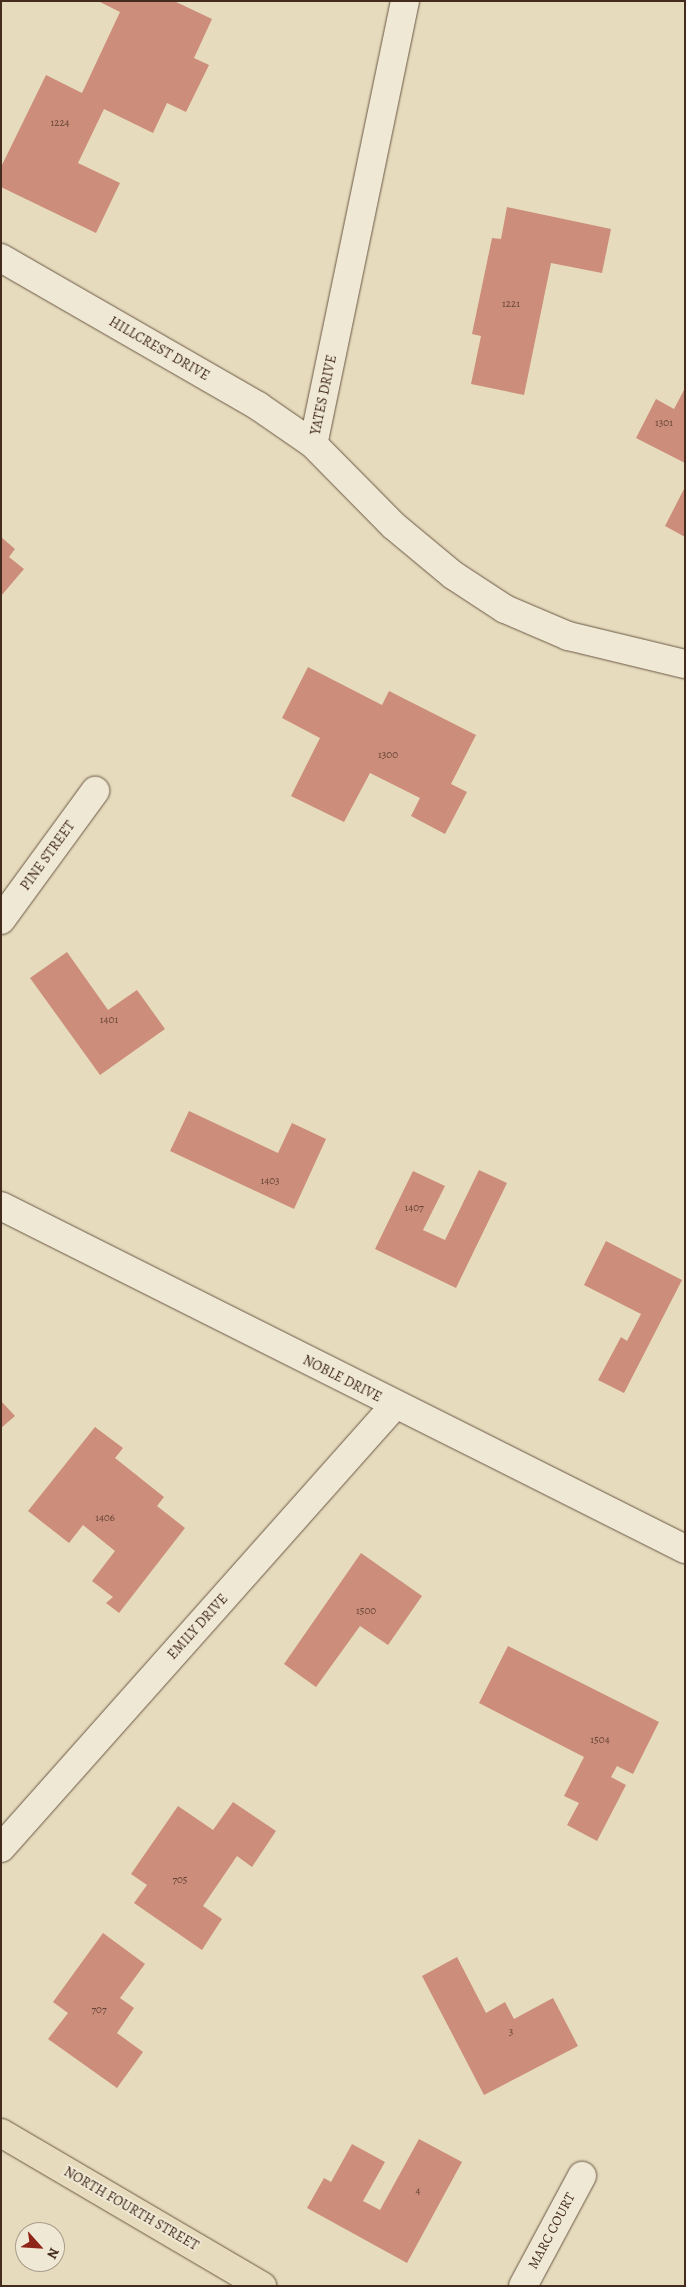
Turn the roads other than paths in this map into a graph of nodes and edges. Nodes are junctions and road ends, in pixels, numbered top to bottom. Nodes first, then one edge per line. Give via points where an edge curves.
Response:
1 (406, 1) edge
2 (1, 258) edge
3 (313, 444) junction
4 (685, 664) edge
5 (95, 791) dead end
6 (1, 920) edge
7 (1, 1206) edge
8 (394, 1406) junction
9 (685, 1549) edge
10 (1, 1848) edge
11 (1, 2133) edge
12 (582, 2176) dead end
13 (262, 2286) edge
14 (523, 2286) edge

1 - 3 street, YATES DRIVE
2 - 3 street, HILLCREST DRIVE via 258,406
3 - 4 street, YATES DRIVE via 394,526 453,576 505,609 568,636
5 - 6 street, PINE STREET
7 - 8 street, NOBLE DRIVE
8 - 9 street, NOBLE DRIVE
8 - 10 street, EMILY DRIVE
11 - 13 main road, NORTH FOURTH STREET
12 - 14 street, MARC COURT

